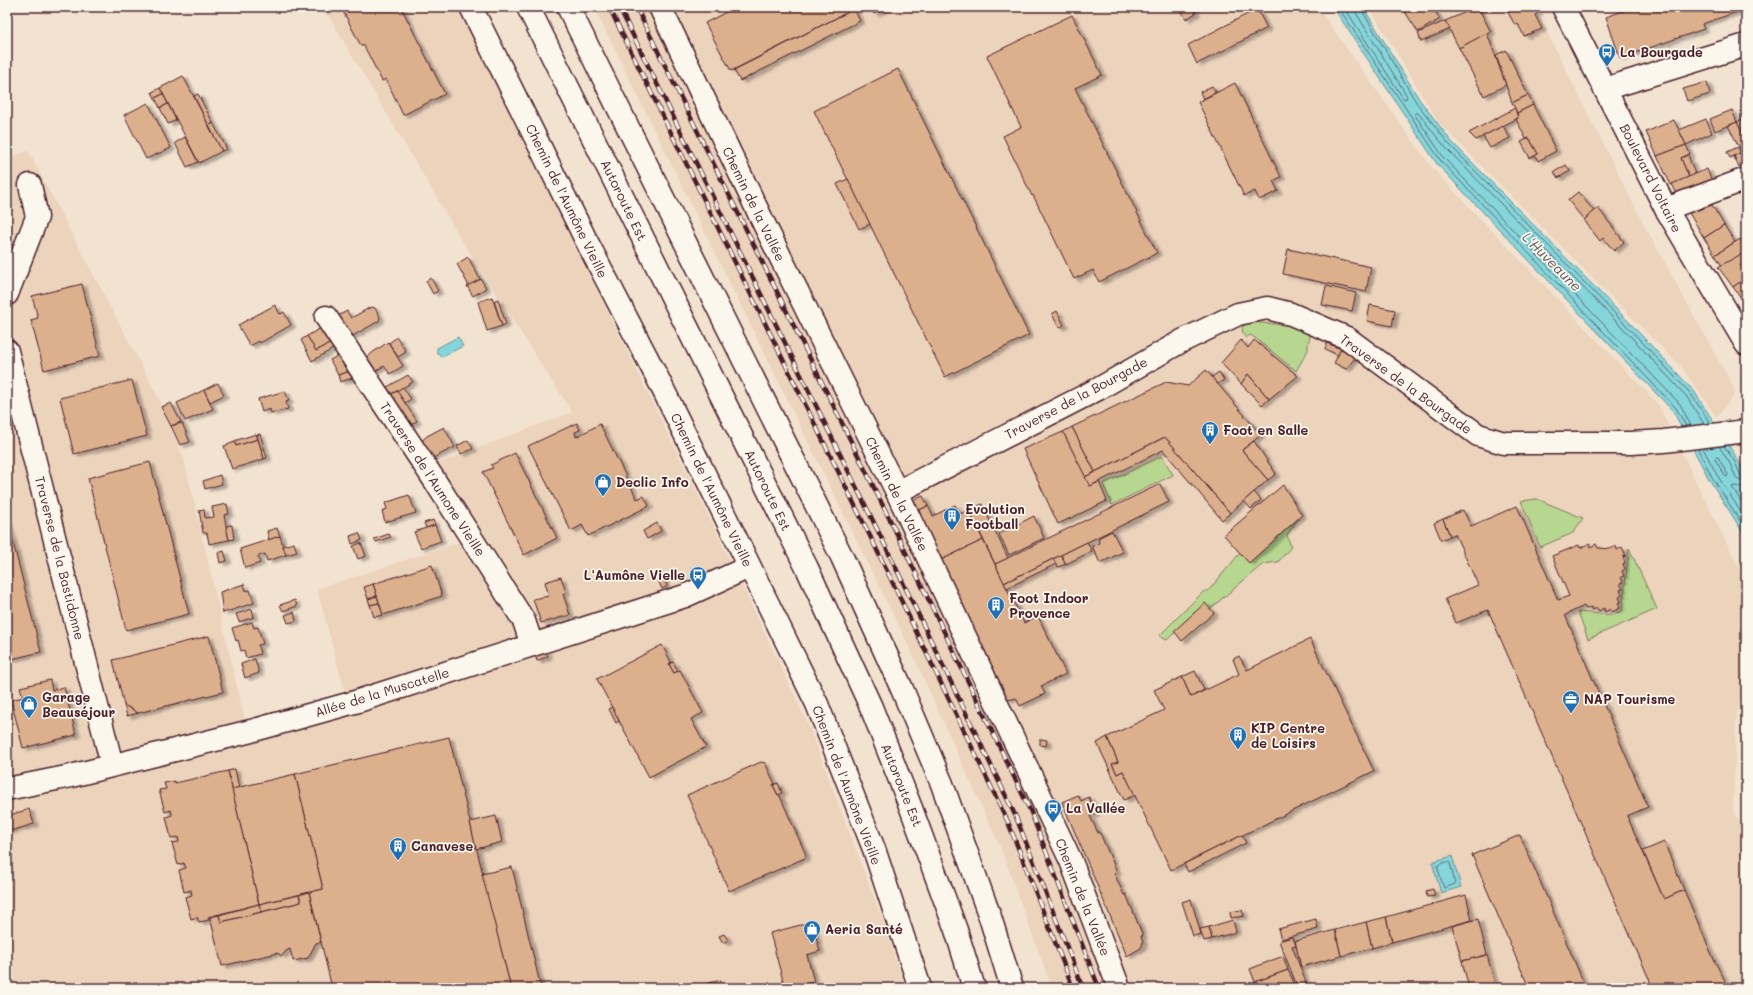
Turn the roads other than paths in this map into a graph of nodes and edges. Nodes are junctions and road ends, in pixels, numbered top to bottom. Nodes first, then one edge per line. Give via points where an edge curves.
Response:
1 (471, 7) edge
2 (528, 7) edge
3 (568, 7) edge
4 (660, 7) edge
5 (1563, 7) edge
6 (1746, 45) edge
7 (1605, 89) junction
8 (1746, 179) edge
9 (30, 185) dead end
10 (1666, 209) junction
11 (7, 294) edge
12 (326, 318) dead end
13 (1746, 344) edge
14 (7, 351) edge
15 (1745, 431) edge
16 (897, 492) junction
17 (749, 567) junction
18 (532, 645) junction
19 (112, 765) junction
20 (7, 789) edge
21 (920, 988) edge
22 (974, 988) edge
23 (1012, 988) edge
24 (1119, 988) edge

1 - 17 main road, Chemin de l'Aumône Vieille via 658,379
2 - 22 main road, Autoroute Est via 807,568 871,707 956,930
3 - 23 main road via 838,550 902,689 942,784 990,917
4 - 16 main road, Chemin de la Vallée
5 - 7 main road, Boulevard Voltaire
6 - 7 main road
7 - 10 main road, Boulevard Voltaire
8 - 10 main road
9 - 11 main road via 37,218
10 - 13 main road, Boulevard Voltaire
12 - 18 main road, Traverse de l'Aumone Vieille via 435,481 524,621
14 - 19 main road, Traverse de la Bastidonne
15 - 16 main road, Traverse de la Bourgade via 1664,441 1504,443 1478,435 1347,338 1291,314 1266,308 1238,314 1182,341 1100,388
16 - 24 main road, Chemin de la Vallée via 1072,861
17 - 18 main road, Allée de la Muscatelle via 685,596
17 - 21 main road, Chemin de l'Aumône Vieille via 816,704 843,769 876,856
18 - 19 main road, Allée de la Muscatelle via 354,702 251,731
19 - 20 main road, Allée de la Muscatelle

